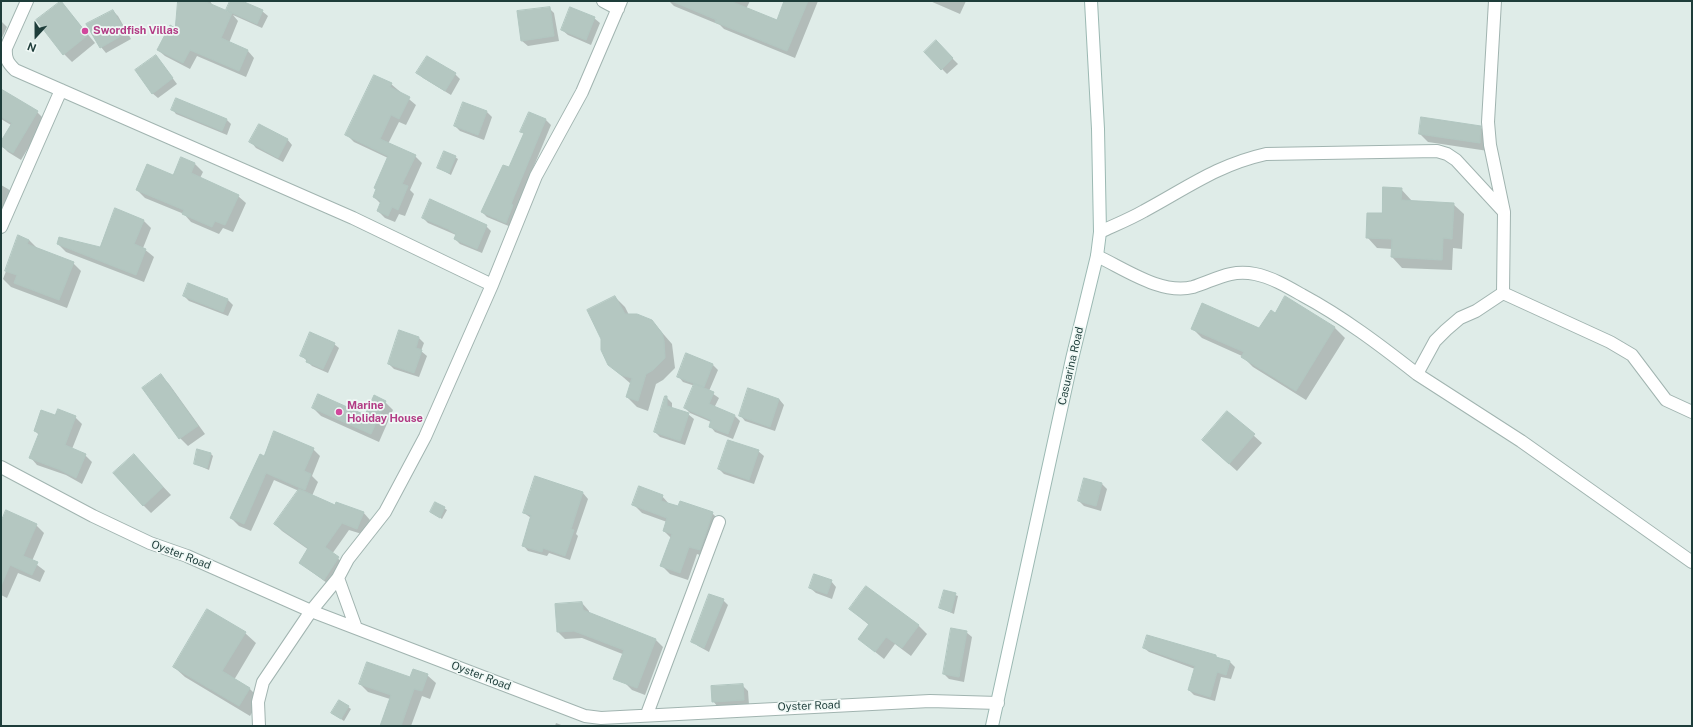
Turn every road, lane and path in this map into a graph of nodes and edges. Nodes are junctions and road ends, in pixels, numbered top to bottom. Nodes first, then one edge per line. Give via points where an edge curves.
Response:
1 (27, 1) edge
2 (603, 1) edge
3 (1091, 1) edge
4 (1495, 1) edge
5 (620, 5) edge
6 (61, 90) junction
7 (1504, 212) junction
8 (1, 227) edge
9 (1100, 232) junction
10 (1097, 256) junction
11 (492, 285) junction
12 (1504, 294) junction
13 (1417, 374) junction
14 (1692, 412) edge
15 (1, 467) edge
16 (719, 522) dead end
17 (1692, 562) edge
18 (338, 578) junction
19 (311, 611) junction
20 (356, 628) junction
21 (998, 703) junction
22 (647, 714) junction
23 (259, 726) edge
24 (992, 726) edge

1 - 6 street via 6,48 8,63 15,70
2 - 5 street
3 - 9 street, Casuarina Road via 1098,129
4 - 7 street via 1488,122 1490,145
5 - 11 street via 582,92 536,176
6 - 8 street
6 - 11 street via 353,218
7 - 9 street via 1456,160 1437,151 1266,154 1244,159 1214,171 1144,211
7 - 12 street
9 - 10 street, Casuarina Road
10 - 13 street via 1168,288 1192,287 1233,272 1255,274 1288,287 1333,312
10 - 21 street, Casuarina Road via 1048,464
11 - 18 street via 426,437 385,512 348,559
12 - 13 street via 1460,318 1446,330 1435,341
12 - 14 street via 1610,342 1632,355 1666,400
13 - 17 street via 1521,441
15 - 19 street, Oyster Road via 143,540 187,556
16 - 22 street
18 - 19 street
18 - 20 street
19 - 20 street, Oyster Road
19 - 23 street via 263,682 258,702
20 - 22 street, Oyster Road via 585,716 601,718
21 - 22 street, Oyster Road via 930,701
21 - 24 street, Casuarina Road

